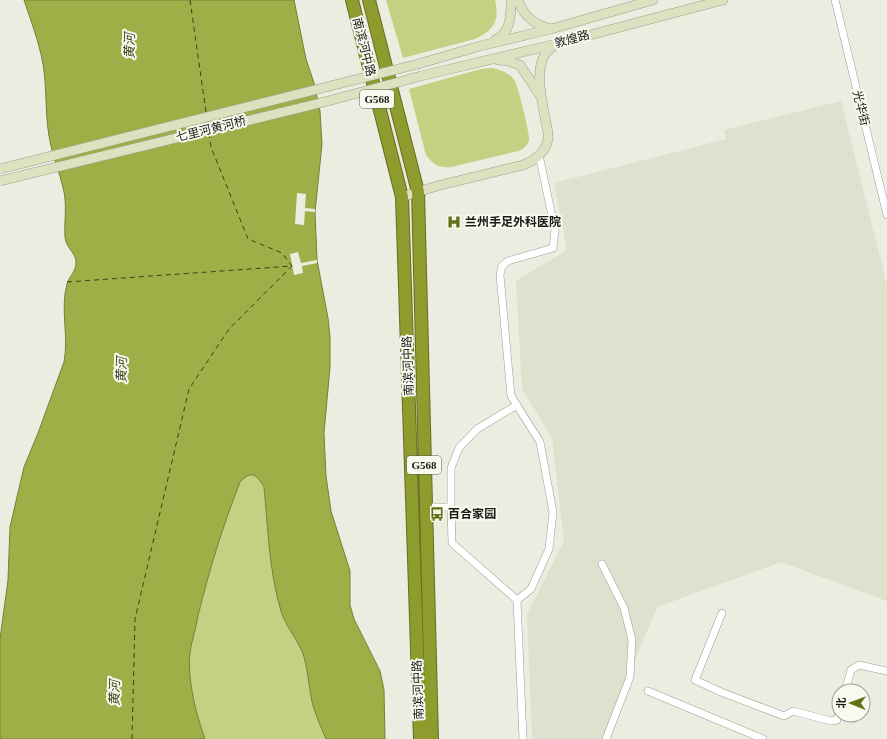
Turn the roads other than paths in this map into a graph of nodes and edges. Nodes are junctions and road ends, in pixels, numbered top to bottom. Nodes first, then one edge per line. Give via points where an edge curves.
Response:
1 (352, 0) edge
2 (369, 0) edge
3 (511, 0) edge
4 (517, 0) edge
5 (653, 0) edge
6 (723, 0) edge
7 (835, 0) edge
8 (551, 29) junction
9 (556, 44) junction
10 (480, 46) junction
11 (490, 60) junction
12 (418, 64) joint
13 (421, 76) joint
14 (542, 98) junction
15 (539, 155) junction
16 (0, 169) edge
17 (0, 181) edge
18 (418, 192) junction
19 (402, 197) junction
20 (887, 215) edge
21 (517, 405) junction
22 (426, 507) junction
23 (451, 507) junction
24 (602, 564) dead end
25 (517, 600) junction
26 (722, 613) dead end
27 (887, 671) edge
28 (847, 683) edge
29 (648, 691) dead end
30 (831, 721) edge
31 (420, 739) edge
32 (432, 739) edge
33 (524, 739) edge
34 (606, 739) edge
35 (763, 739) edge

1 - 19 highway, 南滨河中路 / G568
2 - 18 highway, 南滨河中路 / G568
3 - 10 main road via 511,21 502,37
4 - 8 main road via 526,16
5 - 8 main road, 敦煌路
6 - 9 main road, 敦煌路
7 - 20 street, 光华街
8 - 10 main road, 敦煌路
9 - 11 main road, 敦煌路
9 - 14 main road via 544,55 540,73
10 - 12 main road, 敦煌路
11 - 13 main road, 敦煌路
11 - 14 main road via 520,65
12 - 16 main road, 七里河黄河桥, bridge
13 - 17 main road, 七里河黄河桥, bridge
14 - 15 main road via 548,139
15 - 18 main road via 523,165
15 - 21 street via 555,230 553,248 508,260 502,266 500,275 511,396
18 - 19 main road
18 - 22 highway, 南滨河中路 / G568
19 - 31 highway, 南滨河中路 / G568
21 - 23 street via 477,429 459,448 452,468
21 - 25 street via 540,442 553,512 549,549 530,589
22 - 23 street
22 - 32 highway, 南滨河中路 / G568
23 - 25 street via 452,543
24 - 34 street via 624,608 632,640 630,677
25 - 33 street
26 - 30 street via 695,680 784,716 793,711
27 - 28 street via 859,665 851,670
29 - 35 street

